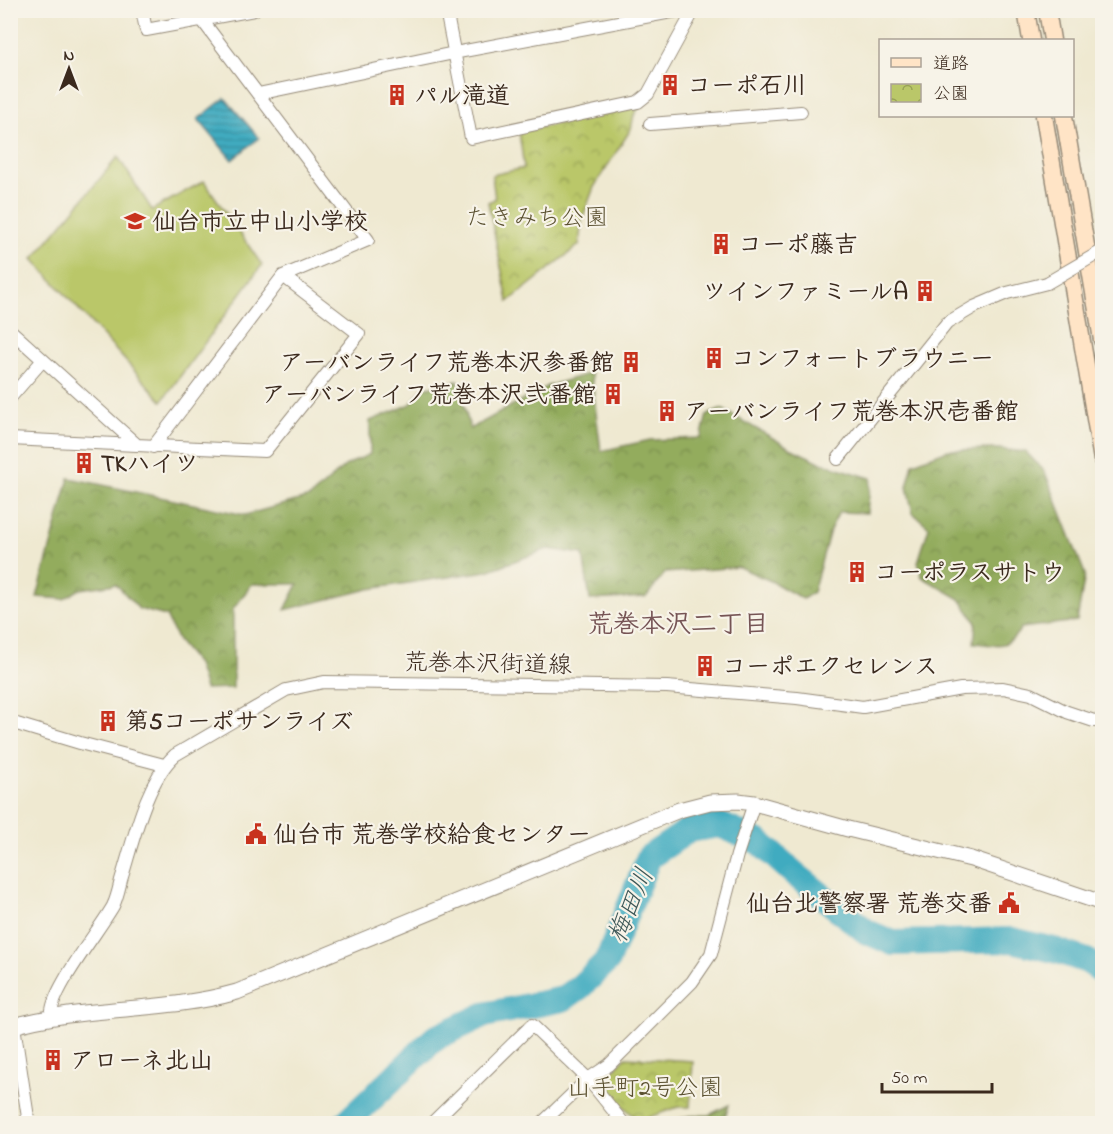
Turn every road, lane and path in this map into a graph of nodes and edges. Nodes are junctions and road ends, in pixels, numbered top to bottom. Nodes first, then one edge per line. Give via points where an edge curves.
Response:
1 (142, 10) edge
2 (254, 10) edge
3 (446, 10) edge
4 (682, 10) edge
5 (693, 10) edge
6 (1026, 10) edge
7 (1047, 10) edge
8 (237, 12) edge
9 (202, 21) junction
10 (1031, 39) edge
11 (1052, 39) edge
12 (454, 53) junction
13 (258, 94) junction
14 (801, 112) dead end
15 (1044, 117) edge
16 (1064, 117) edge
17 (650, 124) dead end
18 (1102, 251) edge
19 (283, 276) junction
20 (10, 330) edge
21 (1102, 340) edge
22 (43, 360) junction
23 (10, 398) edge
24 (10, 439) edge
25 (137, 445) junction
26 (153, 447) junction
27 (838, 459) dead end
28 (1102, 460) edge
29 (1102, 721) edge
30 (10, 722) edge
31 (164, 765) junction
32 (754, 803) junction
33 (1102, 903) edge
34 (52, 1016) junction
35 (12, 1027) edge
36 (588, 1079) junction
37 (29, 1124) edge
38 (431, 1124) edge
39 (542, 1124) edge
40 (624, 1124) edge

1 - 9 street via 146,30
2 - 8 street
3 - 12 street
4 - 12 street
5 - 12 street via 648,94 638,102 471,138
6 - 10 main road
7 - 11 main road
8 - 9 street
9 - 13 street
12 - 13 street
13 - 19 street via 368,240
14 - 17 street
15 - 28 main road
16 - 21 main road
18 - 27 street, bridge via 1047,283 1006,293 946,323
19 - 26 street
19 - 26 street via 359,334 265,451
20 - 22 street
22 - 23 street
22 - 25 street
24 - 25 street
25 - 26 street
29 - 31 street, 荒巻本沢街道線 via 1004,688 960,689 863,707 667,687 324,682 286,690
30 - 31 street
31 - 34 street, 荒巻本沢街道線 via 155,778 113,904 60,989 50,1009
32 - 33 street via 971,859
32 - 34 street via 710,802 679,810 237,992 210,999
32 - 36 street via 711,954 692,982 609,1065
34 - 35 street
35 - 37 street
36 - 38 street via 532,1025
36 - 39 street
36 - 40 street

